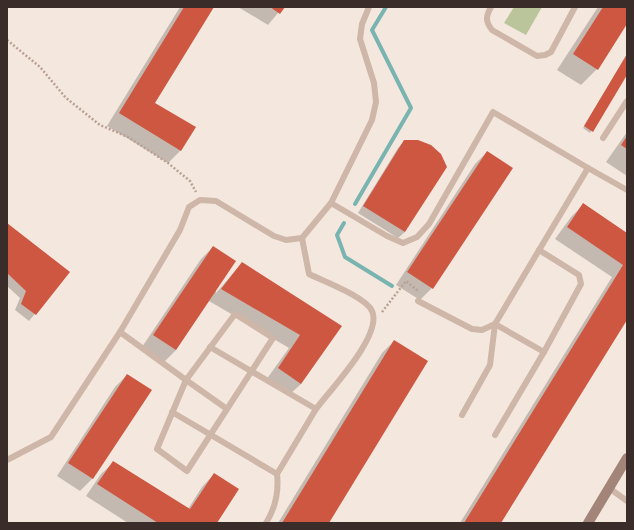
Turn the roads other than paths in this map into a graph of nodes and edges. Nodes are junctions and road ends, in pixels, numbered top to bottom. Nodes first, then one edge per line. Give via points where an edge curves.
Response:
1 (369, 7) edge
2 (491, 7) edge
3 (575, 7) edge
4 (627, 101) edge
5 (603, 138) dead end
6 (588, 168) junction
7 (627, 190) edge
8 (331, 203) junction
9 (302, 238) junction
10 (538, 250) junction
11 (418, 301) road end
12 (495, 324) junction
13 (120, 332) junction
14 (210, 347) junction
15 (544, 352) junction
16 (251, 372) junction
17 (186, 380) junction
18 (227, 409) junction
19 (316, 409) junction
20 (172, 412) junction
21 (462, 415) dead end
22 (210, 434) junction
23 (495, 435) dead end
24 (627, 458) edge
25 (7, 460) edge
26 (277, 474) junction
27 (609, 488) junction
28 (627, 500) edge
29 (266, 523) edge
30 (588, 523) edge

1 - 8 lane via 362,24 360,39 374,83 376,102 372,120
2 - 3 lane via 486,16 492,30 537,56 551,52
4 - 5 lane
6 - 7 lane
6 - 8 lane via 493,112 429,224 417,236 403,243
6 - 10 lane
8 - 9 lane
9 - 13 lane via 286,240 274,236 216,201 200,200 189,207 180,230
9 - 19 lane via 309,274 363,301 372,310 374,322 365,344
10 - 12 lane
10 - 15 lane via 579,275 581,279 581,284
11 - 12 lane via 472,329 482,330
12 - 15 lane
12 - 21 lane via 490,365
13 - 17 lane
13 - 25 lane via 51,437
14 - 16 lane
14 - 16 lane via 234,314 273,338
14 - 17 lane
15 - 23 lane
16 - 18 lane
16 - 19 lane
17 - 18 lane
17 - 20 lane
18 - 22 lane
19 - 26 lane
20 - 22 lane
20 - 22 lane via 157,449 187,471
22 - 26 lane
24 - 27 street
26 - 29 lane via 278,488 274,511
27 - 28 lane
27 - 30 street

